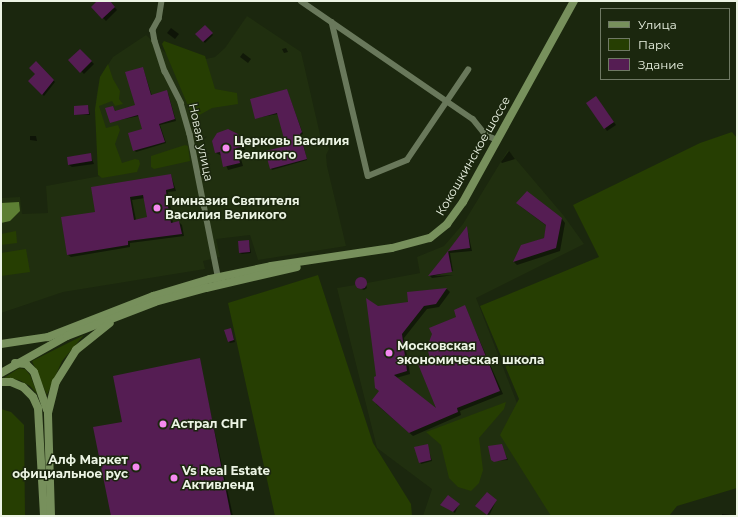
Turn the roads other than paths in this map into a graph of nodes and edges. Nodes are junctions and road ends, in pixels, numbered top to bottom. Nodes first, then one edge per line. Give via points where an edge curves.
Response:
1 (162, 1) edge
2 (301, 1) edge
3 (574, 1) edge
4 (332, 22) junction
5 (468, 70) dead end
6 (447, 101) junction
7 (497, 140) junction
8 (219, 281) junction
9 (144, 306) junction
10 (86, 322) junction
11 (1, 344) edge
12 (18, 363) junction
13 (3, 365) edge
14 (1, 372) edge
15 (1, 382) edge
16 (48, 413) junction
17 (44, 516) edge
18 (51, 516) edge

1 - 8 street, Новая улица via 159,19 153,30 154,41 165,71 182,103
2 - 4 street
3 - 7 main road, Кокошкинское шоссе
4 - 6 street
4 - 6 street via 368,176 407,160
5 - 6 street
6 - 7 street via 473,119 486,135
7 - 8 main road, Кокошкинское шоссе via 459,208 435,235 417,243 319,261 271,266
8 - 9 main road
8 - 10 main road via 166,291
9 - 12 main road via 72,334
9 - 16 main road via 106,326 76,350 56,382
10 - 11 main road via 37,340
10 - 13 main road
12 - 13 main road
12 - 14 main road
12 - 16 main road via 26,364 34,372
15 - 17 main road via 11,382 23,387 33,397 38,408
16 - 18 main road

